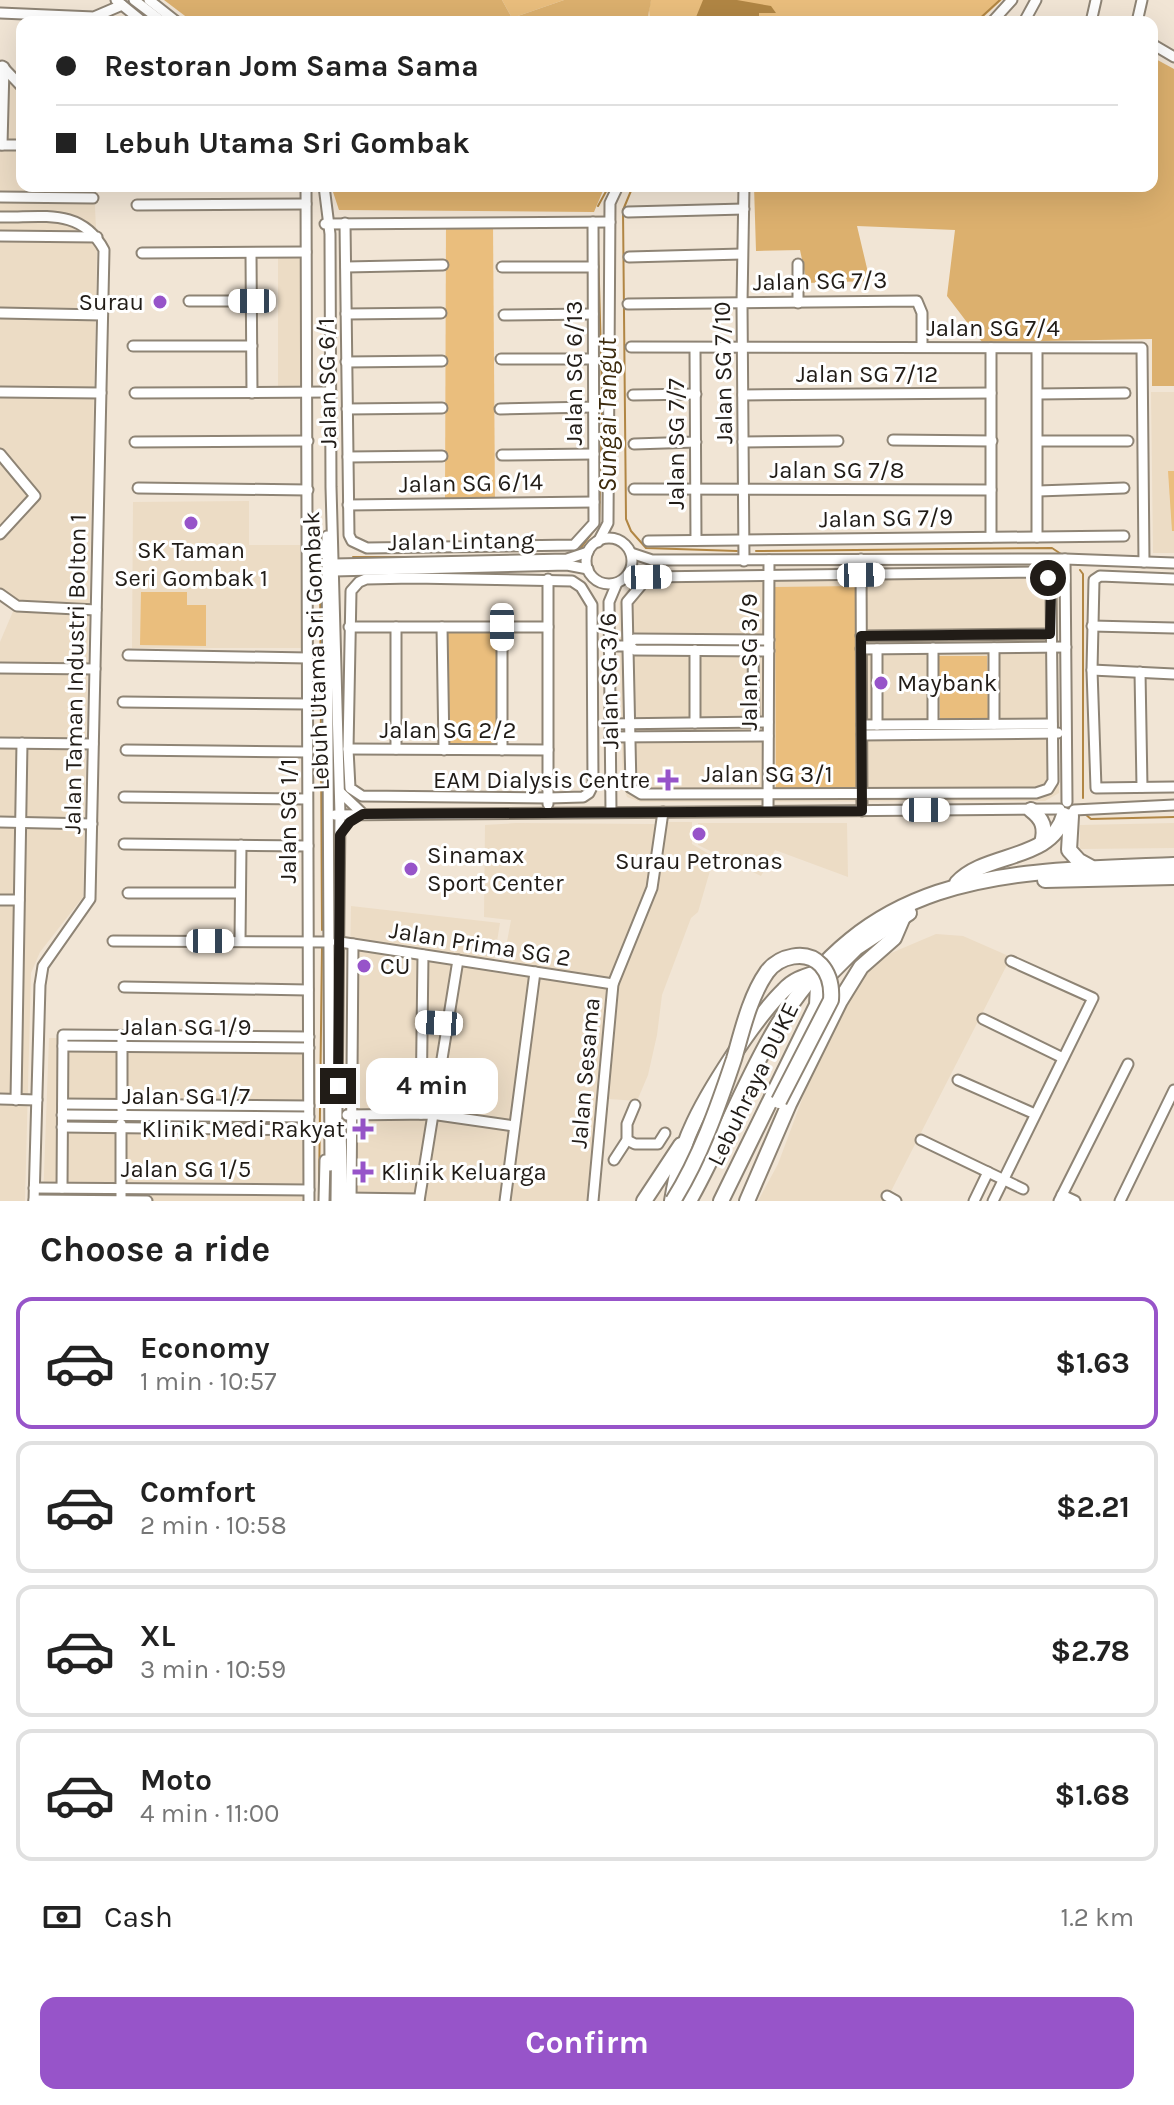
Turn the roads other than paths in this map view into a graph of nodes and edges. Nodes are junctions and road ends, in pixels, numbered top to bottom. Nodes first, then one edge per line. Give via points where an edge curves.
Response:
1 (134, 0) edge
2 (149, 0) edge
3 (1012, 0) edge
4 (119, 3) edge
5 (0, 13) edge
6 (70, 16) edge
7 (96, 16) edge
8 (135, 16) edge
9 (155, 16) edge
10 (169, 16) edge
11 (997, 16) edge
12 (2, 65) edge
13 (16, 80) edge
14 (1, 145) edge
15 (306, 192) edge
16 (319, 192) edge
17 (324, 192) edge
18 (615, 192) edge
19 (744, 192) edge
20 (0, 197) edge
21 (93, 198) dead end
22 (306, 204) junction
23 (137, 205) dead end
24 (744, 209) junction
25 (628, 212) dead end
26 (0, 217) edge
27 (601, 222) junction
28 (345, 223) junction
29 (327, 224) junction
30 (0, 236) edge
31 (97, 237) junction
32 (306, 252) junction
33 (142, 253) dead end
34 (251, 253) junction
35 (742, 254) junction
36 (629, 257) dead end
37 (798, 264) dead end
38 (443, 265) dead end
39 (346, 267) junction
40 (502, 267) dead end
41 (593, 267) junction
42 (189, 301) dead end
43 (252, 301) junction
44 (742, 303) junction
45 (798, 303) junction
46 (628, 304) dead end
47 (0, 313) edge
48 (441, 313) dead end
49 (346, 314) junction
50 (593, 314) junction
51 (102, 315) junction
52 (504, 315) dead end
53 (133, 346) dead end
54 (252, 346) junction
55 (631, 347) dead end
56 (922, 347) junction
57 (695, 348) junction
58 (743, 348) junction
59 (991, 348) junction
60 (1037, 349) junction
61 (501, 359) dead end
62 (593, 359) junction
63 (442, 361) dead end
64 (346, 362) junction
65 (0, 392) edge
66 (308, 392) junction
67 (328, 392) junction
68 (101, 393) junction
69 (135, 393) dead end
70 (252, 393) junction
71 (991, 393) junction
72 (1125, 393) dead end
73 (696, 394) junction
74 (1038, 394) junction
75 (633, 395) dead end
76 (743, 395) junction
77 (610, 406) junction
78 (593, 407) junction
79 (442, 408) dead end
80 (347, 409) junction
81 (500, 409) dead end
82 (893, 440) dead end
83 (308, 441) junction
84 (838, 441) dead end
85 (992, 441) junction
86 (1039, 441) junction
87 (1128, 441) dead end
88 (135, 442) dead end
89 (696, 442) junction
90 (743, 442) junction
91 (634, 444) dead end
92 (0, 454) edge
93 (594, 454) junction
94 (502, 455) dead end
95 (442, 456) dead end
96 (348, 457) junction
97 (138, 488) dead end
98 (1124, 488) dead end
99 (634, 489) dead end
100 (696, 489) junction
101 (744, 489) junction
102 (308, 490) junction
103 (991, 490) junction
104 (1038, 491) junction
105 (594, 502) junction
106 (348, 505) junction
107 (608, 523) junction
108 (0, 534) edge
109 (1124, 536) dead end
110 (991, 537) junction
111 (1037, 537) junction
112 (743, 539) junction
113 (696, 540) junction
114 (352, 541) joint
115 (618, 541) junction
116 (648, 541) dead end
117 (598, 542) junction
118 (588, 552) junction
119 (631, 553) junction
120 (861, 559) junction
121 (1065, 559) junction
122 (652, 560) junction
123 (769, 560) junction
124 (744, 561) junction
125 (1144, 562) junction
126 (1174, 563) edge
127 (334, 568) junction
128 (588, 569) junction
129 (631, 569) junction
130 (769, 575) junction
131 (861, 575) junction
132 (548, 579) junction
133 (1174, 579) edge
134 (600, 582) junction
135 (617, 583) junction
136 (0, 594) edge
137 (609, 602) junction
138 (96, 610) junction
139 (1092, 626) junction
140 (349, 627) junction
141 (396, 627) junction
142 (442, 627) junction
143 (502, 627) junction
144 (548, 627) junction
145 (1174, 628) edge
146 (1050, 634) junction
147 (951, 635) junction
148 (861, 636) junction
149 (769, 645) junction
150 (609, 646) junction
151 (628, 646) junction
152 (1051, 647) junction
153 (1066, 647) junction
154 (933, 648) junction
155 (951, 648) junction
156 (994, 648) junction
157 (861, 649) junction
158 (877, 649) junction
159 (695, 650) junction
160 (753, 650) junction
161 (128, 655) dead end
162 (308, 658) junction
163 (0, 668) edge
164 (95, 669) junction
165 (1092, 670) junction
166 (1140, 672) junction
167 (1174, 674) edge
168 (343, 690) junction
169 (123, 702) dead end
170 (308, 704) junction
171 (754, 722) junction
172 (768, 722) junction
173 (695, 723) junction
174 (610, 724) junction
175 (629, 724) junction
176 (933, 724) junction
177 (994, 724) junction
178 (877, 725) junction
179 (1052, 728) junction
180 (952, 729) junction
181 (862, 730) junction
182 (1066, 733) junction
183 (629, 736) junction
184 (768, 736) junction
185 (610, 737) junction
186 (0, 743) edge
187 (22, 743) junction
188 (93, 744) junction
189 (348, 749) junction
190 (396, 749) junction
191 (126, 750) dead end
192 (444, 750) junction
193 (502, 750) junction
194 (548, 750) junction
195 (308, 752) junction
196 (1142, 787) junction
197 (1174, 787) edge
198 (634, 791) joint
199 (340, 792) junction
200 (768, 794) junction
201 (862, 794) junction
202 (124, 797) dead end
203 (548, 798) junction
204 (307, 799) junction
205 (1174, 805) edge
206 (1031, 810) junction
207 (1067, 810) junction
208 (768, 811) junction
209 (862, 811) junction
210 (611, 812) junction
211 (663, 812) junction
212 (548, 813) junction
213 (363, 814) junction
214 (335, 815) junction
215 (0, 822) edge
216 (21, 823) junction
217 (92, 824) junction
218 (340, 835) junction
219 (1042, 843) junction
220 (124, 844) dead end
221 (241, 845) junction
222 (308, 846) junction
223 (1174, 865) edge
224 (1093, 868) junction
225 (1170, 879) edge
226 (955, 886) junction
227 (128, 893) dead end
228 (239, 893) junction
229 (0, 900) edge
230 (19, 900) junction
231 (903, 916) junction
232 (113, 941) dead end
233 (240, 941) junction
234 (308, 942) junction
235 (335, 942) junction
236 (353, 944) junction
237 (423, 955) junction
238 (458, 960) junction
239 (1011, 961) dead end
240 (535, 972) junction
241 (818, 979) junction
242 (613, 984) junction
243 (124, 987) dead end
244 (308, 990) junction
245 (790, 1015) junction
246 (983, 1019) dead end
247 (422, 1022) junction
248 (447, 1023) junction
249 (122, 1041) junction
250 (309, 1042) junction
251 (1063, 1058) junction
252 (1128, 1064) dead end
253 (958, 1080) dead end
254 (1174, 1090) edge
255 (0, 1099) edge
256 (16, 1100) junction
257 (37, 1100) junction
258 (635, 1105) dead end
259 (309, 1106) junction
260 (62, 1109) junction
261 (122, 1110) junction
262 (426, 1114) junction
263 (1035, 1114) junction
264 (333, 1115) junction
265 (351, 1115) junction
266 (309, 1117) junction
267 (514, 1126) junction
268 (62, 1127) junction
269 (121, 1128) junction
270 (309, 1130) junction
271 (690, 1131) junction
272 (665, 1133) dead end
273 (627, 1140) junction
274 (921, 1140) dead end
275 (614, 1160) dead end
276 (988, 1172) junction
277 (1004, 1179) junction
278 (34, 1188) junction
279 (62, 1188) junction
280 (121, 1189) junction
281 (1023, 1189) dead end
282 (309, 1196) edge
283 (1061, 1198) edge
284 (34, 1200) edge
285 (340, 1200) edge
286 (419, 1200) edge
287 (121, 1201) edge
288 (147, 1201) edge
289 (505, 1201) edge
290 (593, 1201) edge
291 (644, 1201) edge
292 (672, 1201) edge
293 (689, 1201) edge
294 (699, 1201) edge
295 (722, 1201) edge
296 (747, 1201) edge
297 (974, 1201) edge
298 (993, 1201) edge
299 (1075, 1201) edge
300 (1120, 1201) edge

1 - 9 street
2 - 10 street
3 - 11 street
4 - 7 street
4 - 8 street
5 - 6 street
12 - 13 street
12 - 14 street
15 - 22 street, Jalan SG 1/1
16 - 29 street, Lebuh Utama Sri Gombak
17 - 29 street, Lebuh Utama Sri Gombak
18 - 27 street
19 - 24 street, Jalan SG 7/10
20 - 21 street
22 - 23 street
22 - 32 street, Jalan SG 1/1
24 - 25 street
24 - 35 street, Jalan SG 7/10
26 - 31 street via 68,218
27 - 28 street
27 - 41 street, Jalan SG 6/13
27 - 77 street
28 - 29 street
28 - 39 street, Jalan SG 6/1
29 - 67 street, Lebuh Utama Sri Gombak
30 - 31 street
31 - 51 street, Jalan Taman Industri Bolton 1 via 104,250
32 - 34 street
32 - 66 street, Jalan SG 1/1
33 - 34 street
34 - 43 street
35 - 36 street
35 - 44 street, Jalan SG 7/10
37 - 45 street
38 - 39 street
39 - 49 street, Jalan SG 6/1
40 - 41 street
41 - 50 street, Jalan SG 6/13
42 - 43 street
43 - 54 street
44 - 45 street, Jalan SG 7/3
44 - 46 street, Jalan SG 7/3
44 - 58 street, Jalan SG 7/10
45 - 56 street, Jalan SG 7/3 via 917,301
47 - 51 street
48 - 49 street
49 - 64 street, Jalan SG 6/1
50 - 52 street
50 - 62 street, Jalan SG 6/13
51 - 68 street, Jalan Taman Industri Bolton 1
53 - 54 street
54 - 70 street
55 - 57 street, Jalan SG 7/4
56 - 58 street, Jalan SG 7/4
56 - 59 street, Jalan SG 7/4
57 - 58 street, Jalan SG 7/4
57 - 73 street, Jalan SG 7/7
58 - 76 street, Jalan SG 7/10
59 - 60 street, Jalan SG 7/4
59 - 71 street
60 - 74 street
60 - 125 street, Jalan SG 7/4 via 1142,348
61 - 62 street
62 - 78 street, Jalan SG 6/13
63 - 64 street
64 - 80 street, Jalan SG 6/1
65 - 68 street
66 - 67 street
66 - 70 street
66 - 83 street, Jalan SG 1/1
67 - 127 street, Lebuh Utama Sri Gombak
67 - 214 street, Lebuh Utama Sri Gombak
68 - 138 street, Jalan Taman Industri Bolton 1
69 - 70 street
71 - 76 street, Jalan SG 7/12
71 - 85 street
72 - 74 street
73 - 75 street
73 - 89 street, Jalan SG 7/7
74 - 86 street
76 - 90 street, Jalan SG 7/10
77 - 78 street
77 - 107 street
78 - 81 street
78 - 93 street, Jalan SG 6/13
79 - 80 street
80 - 96 street, Jalan SG 6/1
82 - 85 street
83 - 88 street
83 - 102 street, Jalan SG 1/1
84 - 90 street
85 - 103 street
86 - 87 street
86 - 104 street
89 - 91 street
89 - 100 street, Jalan SG 7/7
90 - 101 street, Jalan SG 7/10
92 - 108 street via 34,494
93 - 94 street
93 - 105 street, Jalan SG 6/13
95 - 96 street
96 - 106 street, Jalan SG 6/1
97 - 102 street
98 - 104 street
99 - 100 street, Jalan SG 7/8
100 - 101 street, Jalan SG 7/8
100 - 113 street, Jalan SG 7/7
101 - 103 street, Jalan SG 7/8
101 - 112 street, Jalan SG 7/10
102 - 162 street, Jalan SG 1/1
103 - 110 street
104 - 111 street
105 - 106 street, Jalan SG 6/14
105 - 114 street, Jalan SG 6/13 via 594,523 581,540 567,547 367,548
106 - 114 street, Jalan SG 6/1
107 - 115 street
107 - 117 street
109 - 111 street, Jalan SG 7/9
110 - 111 street, Jalan SG 7/9
110 - 112 street, Jalan SG 7/9
112 - 113 street, Jalan SG 7/9
112 - 124 street, Jalan SG 7/10
113 - 116 street, Jalan SG 7/9
115 - 117 street
115 - 119 street
117 - 118 street
118 - 127 street, Jalan Lintang via 567,559
118 - 128 street
119 - 122 street
119 - 129 street
120 - 121 street
120 - 123 street
120 - 131 street
121 - 125 street
121 - 153 street
122 - 124 street
122 - 129 street
123 - 124 street
123 - 130 street, Jalan SG 3/9
125 - 126 street
127 - 128 street, Jalan Lintang
127 - 168 street, Lebuh Utama Sri Gombak
128 - 134 street
129 - 135 street
130 - 131 street
130 - 149 street, Jalan SG 3/9
130 - 151 street, Jalan SG 3/6 via 648,577 627,602
131 - 146 street via 1040,572 1050,581
131 - 148 street
132 - 140 street via 366,579 349,598
132 - 144 street
132 - 203 street via 572,581 592,605 593,785 583,797
133 - 139 street via 1100,576 1094,580
134 - 135 street
134 - 137 street
135 - 137 street
136 - 138 street via 17,606
137 - 150 street
138 - 164 street, Jalan Taman Industri Bolton 1
139 - 145 street
139 - 165 street
140 - 141 street
140 - 168 street
141 - 142 street
141 - 190 street
142 - 143 street
142 - 192 street
143 - 144 street
143 - 193 street
144 - 194 street
146 - 147 street
146 - 152 street
147 - 148 street
147 - 155 street
148 - 157 street
149 - 151 street via 634,639
149 - 160 street
149 - 172 street, Jalan SG 3/9
150 - 151 street
150 - 174 street
151 - 159 street
151 - 175 street, Jalan SG 3/6
152 - 153 street
152 - 156 street
152 - 179 street
153 - 182 street
154 - 155 street
154 - 158 street
154 - 176 street
155 - 156 street
156 - 177 street
157 - 158 street
157 - 181 street
158 - 178 street
159 - 160 street
159 - 173 street
160 - 171 street
161 - 162 street
162 - 170 street, Jalan SG 1/1
163 - 164 street
164 - 188 street, Jalan Taman Industri Bolton 1
165 - 166 street
165 - 196 street via 1095,787
166 - 167 street
166 - 196 street
168 - 189 street
168 - 199 street, Lebuh Utama Sri Gombak
169 - 170 street
170 - 195 street, Jalan SG 1/1
171 - 172 street
171 - 173 street
172 - 184 street, Jalan SG 3/9
173 - 175 street
174 - 175 street
174 - 185 street
175 - 183 street, Jalan SG 3/6
176 - 178 street
176 - 180 street
177 - 179 street
177 - 180 street
178 - 181 street
179 - 180 street
179 - 182 street
179 - 201 street, Jalan SG 3/1 via 1053,781 1044,791
180 - 181 street
181 - 201 street
182 - 207 street
183 - 184 street
183 - 185 street
183 - 198 street, Jalan SG 3/6
184 - 200 street, Jalan SG 3/9
185 - 210 street
186 - 187 street
187 - 188 street
187 - 216 street
188 - 217 street, Jalan Taman Industri Bolton 1
189 - 190 street, Jalan SG 2/2
189 - 203 street via 348,782 362,796
190 - 192 street, Jalan SG 2/2
191 - 195 street
192 - 193 street, Jalan SG 2/2
193 - 194 street, Jalan SG 2/2
194 - 203 street
195 - 204 street, Jalan SG 1/1
196 - 197 street
198 - 200 street, Jalan SG 3/1
199 - 213 street
199 - 214 street, Lebuh Utama Sri Gombak
200 - 201 street, Jalan SG 3/1
200 - 208 street, Jalan SG 3/9
201 - 209 street
202 - 204 street
203 - 212 street
204 - 222 street, Jalan SG 1/1
205 - 207 street
206 - 207 street
206 - 209 street
206 - 219 highway via 1042,821
207 - 219 highway via 1061,826
207 - 224 highway via 1069,850
208 - 209 street
208 - 211 street
210 - 211 street
210 - 212 street
211 - 242 street, Jalan Sesama via 652,888
212 - 213 street
213 - 214 street
213 - 218 street
214 - 218 street, Lebuh Utama Sri Gombak
214 - 235 street, Lebuh Utama Sri Gombak
215 - 216 street
216 - 217 street
216 - 230 street
217 - 257 street, Jalan Taman Industri Bolton 1 via 89,904 43,966
218 - 235 street, Lebuh Utama Sri Gombak
219 - 226 highway via 983,864
220 - 221 street
221 - 222 street
221 - 228 street
222 - 234 street, Jalan SG 1/1
223 - 224 highway
224 - 226 highway via 1013,874
225 - 231 highway via 1004,884
226 - 241 highway via 883,917 840,948
227 - 228 street
228 - 233 street
229 - 230 street
230 - 256 street
231 - 241 highway
231 - 296 highway via 894,938 861,967 840,1001
232 - 233 street, Jalan Prima SG 2
233 - 234 street, Jalan Prima SG 2
234 - 235 street, Jalan Prima SG 2
234 - 244 street, Jalan SG 1/1
235 - 236 street, Jalan Prima SG 2
235 - 264 street, Lebuh Utama Sri Gombak
236 - 237 street, Jalan Prima SG 2
236 - 265 street
237 - 238 street, Jalan Prima SG 2
237 - 247 street
238 - 240 street, Jalan Prima SG 2
238 - 248 street
239 - 251 street via 1093,998
240 - 242 street, Jalan Prima SG 2
240 - 267 street
241 - 245 highway
241 - 271 highway, Lebuhraya DUKE via 798,978 783,990 715,1085
241 - 295 highway, Lebuhraya DUKE via 817,1005
242 - 290 street, Jalan Sesama
243 - 244 street
244 - 250 street, Jalan SG 1/1
245 - 293 highway via 755,1068
245 - 294 highway
246 - 251 street
247 - 248 street
247 - 262 street
248 - 262 street
249 - 250 street, Jalan SG 1/9
249 - 260 street, Jalan SG 1/9 via 63,1040
249 - 261 street
250 - 259 street, Jalan SG 1/1
251 - 263 street
252 - 283 street
253 - 263 street
254 - 300 street
255 - 256 street
256 - 257 street
257 - 278 street, Jalan Taman Industri Bolton 1
258 - 273 street
259 - 261 street
259 - 266 street, Jalan SG 1/1
260 - 261 street, Jalan SG 1/7
260 - 268 street
261 - 266 street, Jalan SG 1/7
261 - 269 street
262 - 265 street
262 - 267 street
262 - 286 street
263 - 277 street
264 - 265 street
264 - 285 street, Lebuh Utama Sri Gombak
264 - 285 street, Lebuh Utama Sri Gombak via 332,1167
264 - 285 street, Lebuh Utama Sri Gombak via 342,1138
265 - 285 street
266 - 270 street, Jalan SG 1/1
267 - 289 street
268 - 269 street, Jalan SG 1/7
268 - 279 street
269 - 270 street, Jalan SG 1/7
269 - 280 street
270 - 282 street, Jalan SG 1/1
271 - 291 highway
271 - 292 highway, Lebuhraya DUKE
272 - 273 street via 658,1144
273 - 275 street
274 - 276 street
276 - 277 street
276 - 297 street
277 - 281 street
277 - 298 street
278 - 279 street, Jalan SG 1/5
278 - 284 street, Jalan Taman Industri Bolton 1
279 - 280 street, Jalan SG 1/5
280 - 282 street, Jalan SG 1/5
280 - 287 street
283 - 299 street
284 - 287 street
285 - 286 street
287 - 288 street
292 - 295 highway, bridge via 718,1106 762,980 780,961 807,957 826,973 831,1000 735,1186

